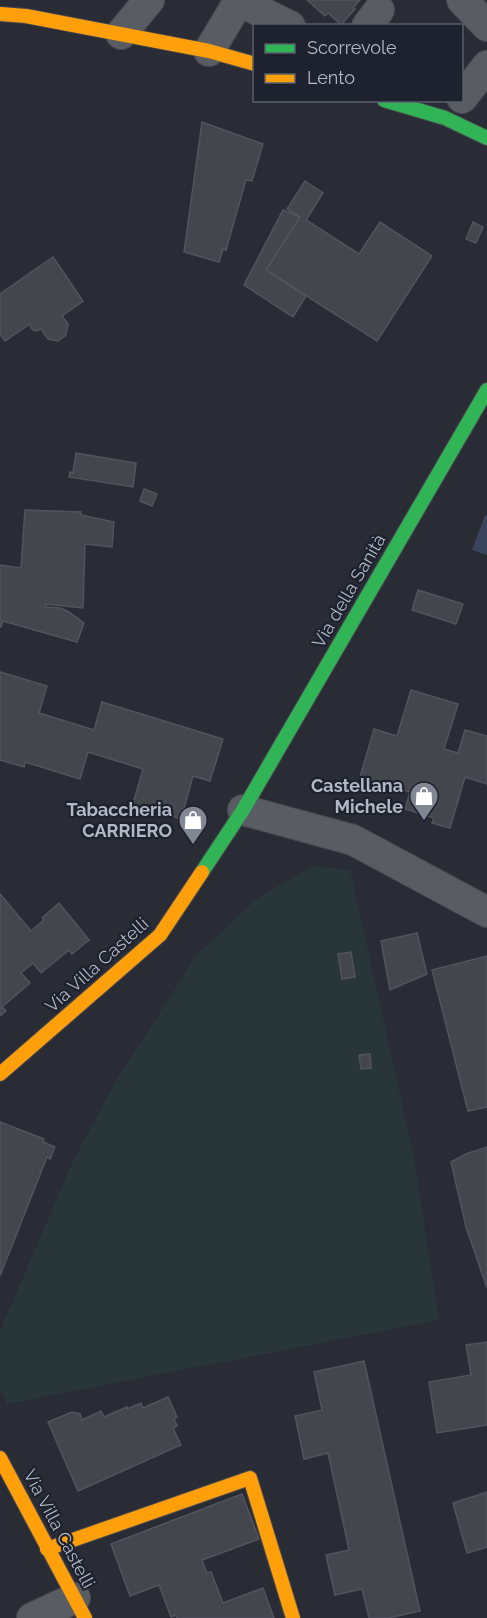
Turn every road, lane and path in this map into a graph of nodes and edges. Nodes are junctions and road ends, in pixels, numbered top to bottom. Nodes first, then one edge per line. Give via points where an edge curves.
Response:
1 (462, 0) edge
2 (141, 2) edge
3 (8, 10) edge
4 (286, 24) edge
5 (487, 26) edge
6 (121, 34) junction
7 (209, 51) junction
8 (253, 63) edge
9 (487, 66) edge
10 (463, 95) edge
11 (412, 102) edge
12 (455, 105) edge
13 (487, 122) edge
14 (487, 138) edge
15 (487, 151) edge
16 (487, 390) edge
17 (243, 810) junction
18 (487, 912) edge
19 (0, 1074) edge
20 (0, 1458) edge
21 (47, 1549) junction
22 (80, 1608) edge
23 (32, 1618) edge
24 (293, 1618) edge

1 - 5 street
2 - 6 street
3 - 6 main road
4 - 7 street via 239,0
6 - 7 main road
7 - 8 main road
9 - 10 street
11 - 12 main road
12 - 13 main road
12 - 14 main road
12 - 15 main road
16 - 17 main road, Via della Sanità
17 - 18 street via 353,840
17 - 19 main road, Via Villa Castelli via 160,935
20 - 21 main road, Via Villa Castelli
21 - 22 main road, Via Villa Castelli
21 - 24 main road via 250,1478
22 - 23 street

